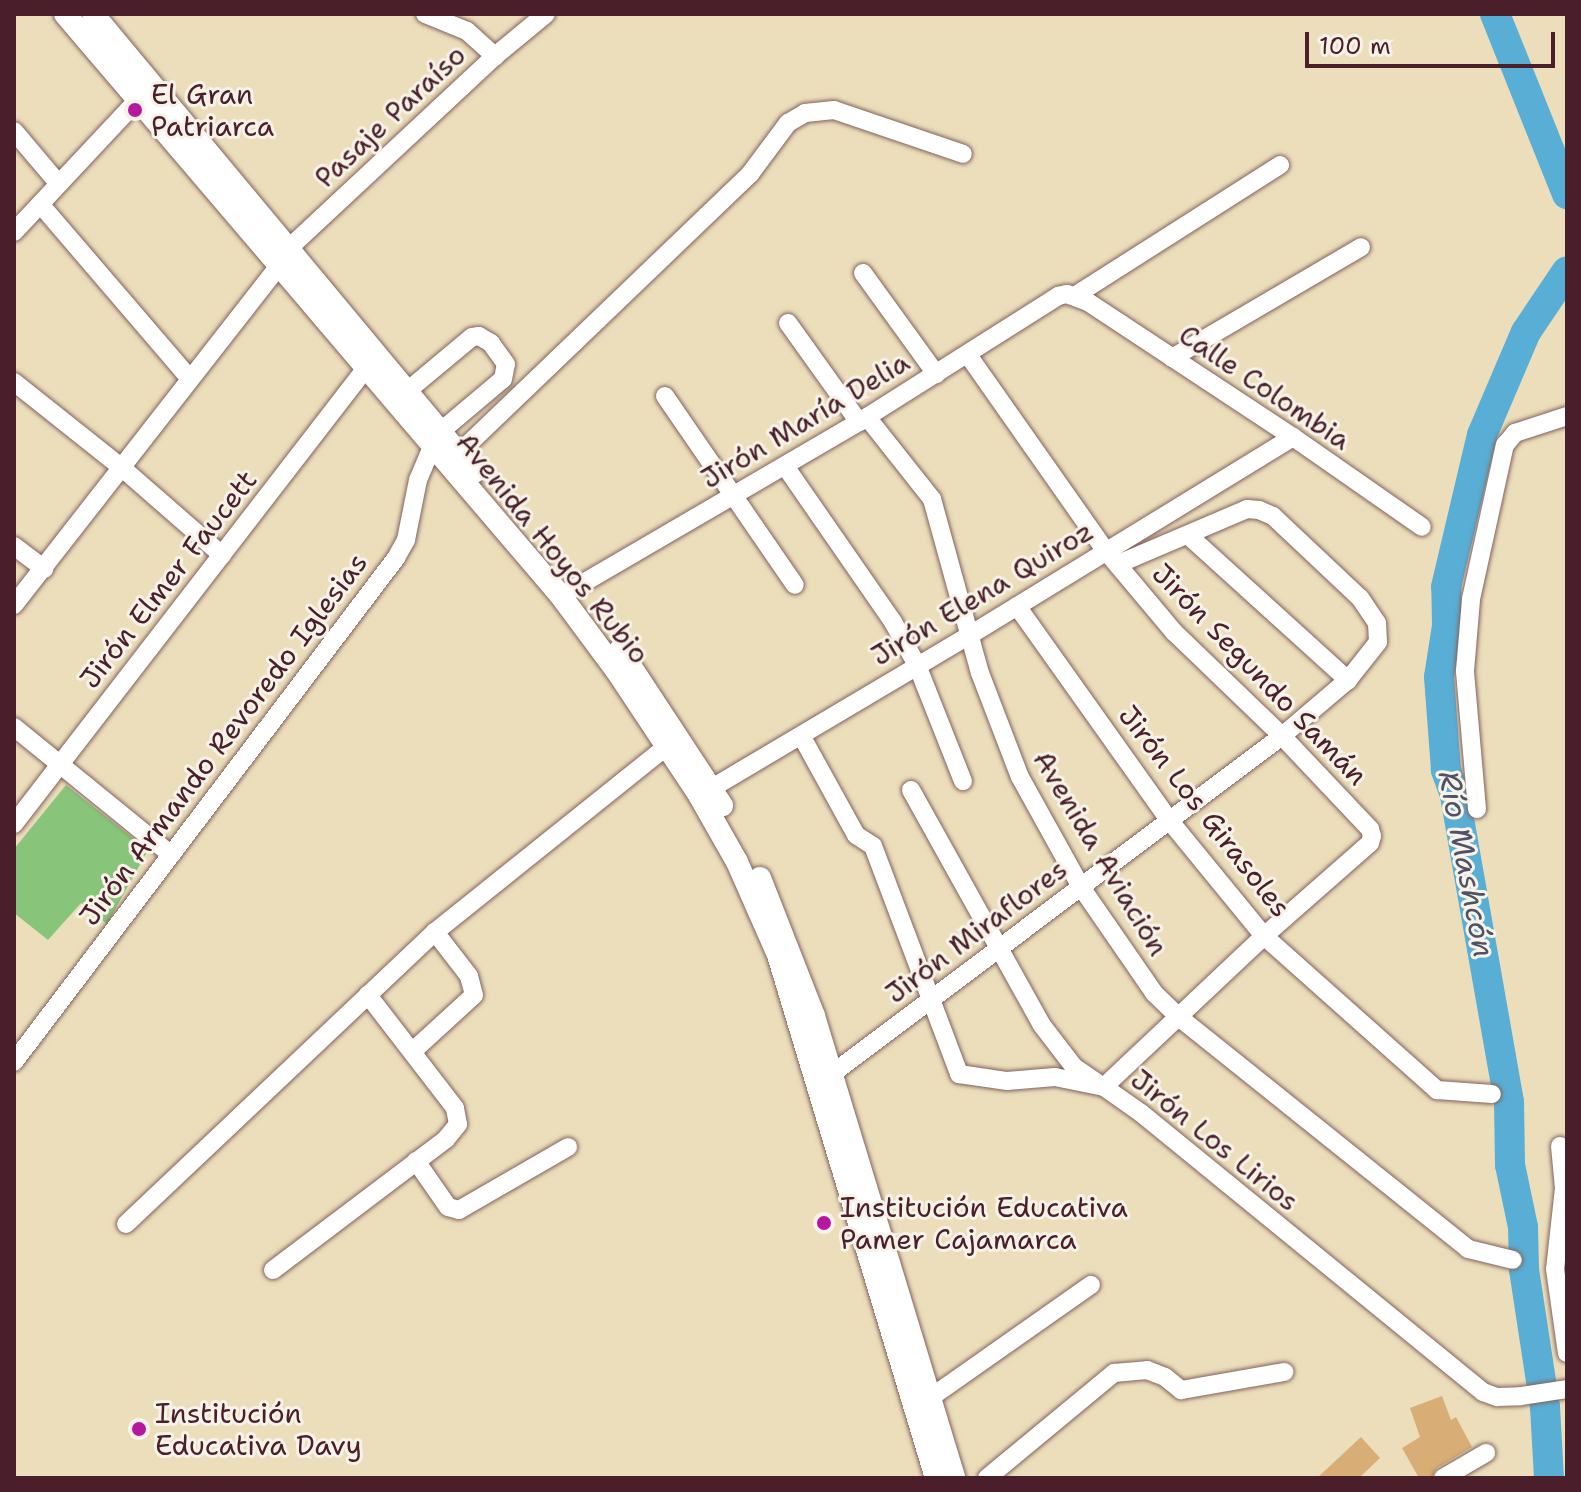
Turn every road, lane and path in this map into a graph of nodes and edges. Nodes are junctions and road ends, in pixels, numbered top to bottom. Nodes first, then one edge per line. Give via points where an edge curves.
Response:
1 (93, 14) edge
2 (425, 14) edge
3 (546, 14) edge
4 (71, 16) edge
5 (495, 56) junction
6 (145, 92) junction
7 (14, 131) edge
8 (963, 154) dead end
9 (1280, 165) dead end
10 (58, 183) junction
11 (41, 205) junction
12 (14, 232) edge
13 (1361, 247) dead end
14 (284, 257) junction
15 (863, 273) dead end
16 (1076, 295) junction
17 (788, 323) dead end
18 (968, 355) junction
19 (1172, 358) junction
20 (366, 368) junction
21 (936, 374) junction
22 (190, 379) junction
23 (14, 382) edge
24 (406, 392) junction
25 (665, 396) dead end
26 (1567, 416) edge
27 (863, 420) junction
28 (1293, 437) junction
29 (436, 439) junction
30 (458, 454) junction
31 (785, 466) junction
32 (121, 467) junction
33 (733, 495) junction
34 (1422, 527) dead end
35 (1189, 536) junction
36 (14, 546) edge
37 (222, 555) junction
38 (1112, 558) junction
39 (44, 569) junction
40 (795, 585) dead end
41 (567, 592) junction
42 (14, 605) edge
43 (1017, 606) junction
44 (970, 635) junction
45 (917, 665) junction
46 (1348, 680) junction
47 (14, 727) edge
48 (1282, 736) junction
49 (802, 737) junction
50 (666, 747) junction
51 (62, 765) junction
52 (963, 781) dead end
53 (911, 790) dead end
54 (706, 792) junction
55 (1477, 809) dead end
56 (1169, 820) junction
57 (14, 824) edge
58 (169, 853) junction
59 (1081, 887) junction
60 (435, 932) junction
61 (1264, 936) junction
62 (996, 950) junction
63 (368, 995) junction
64 (929, 1002) junction
65 (1180, 1018) junction
66 (414, 1050) junction
67 (14, 1062) edge
68 (825, 1079) junction
69 (1104, 1087) junction
70 (1492, 1094) dead end
71 (1560, 1146) dead end
72 (568, 1147) dead end
73 (416, 1161) junction
74 (126, 1224) dead end
75 (1513, 1260) dead end
76 (273, 1270) dead end
77 (1091, 1285) dead end
78 (1567, 1353) edge
79 (1284, 1372) dead end
80 (1565, 1390) edge
81 (923, 1403) junction
82 (1486, 1453) dead end
83 (936, 1478) edge
84 (954, 1478) edge
85 (987, 1478) edge
86 (1443, 1478) edge

1 - 6 main road, Avenida Hoyos Rubio
2 - 5 street via 467,31
3 - 5 street, Pasaje Paraíso
4 - 6 main road, Avenida Hoyos Rubio
5 - 14 street, Pasaje Paraíso
6 - 10 street
6 - 14 main road, Avenida Hoyos Rubio
7 - 10 street
8 - 30 street via 834,110 805,113 788,123 750,174
9 - 16 street, Jirón María Delia
10 - 11 street
11 - 12 street
11 - 22 street
13 - 19 street
14 - 20 main road, Avenida Hoyos Rubio
14 - 22 street, Pasaje Paraíso
14 - 24 main road, Avenida Hoyos Rubio
15 - 21 street
16 - 18 street, Jirón María Delia via 1058,296
16 - 19 street, Calle Colombia
17 - 27 street, Avenida Aviación
18 - 21 street, Jirón María Delia
18 - 38 street, Jirón Segundo Samán
19 - 28 street, Calle Colombia
20 - 29 main road, Avenida Hoyos Rubio
20 - 37 street, Jirón Elmer Faucett
21 - 27 street, Jirón María Delia
22 - 32 street, Pasaje Paraíso
23 - 32 street
24 - 29 main road, Avenida Hoyos Rubio
24 - 29 street via 472,337 484,338 504,358 503,379
25 - 33 street
26 - 55 street via 1515,433 1505,445 1471,599 1465,671
27 - 31 street, Jirón María Delia
27 - 44 street, Avenida Aviación via 929,491
28 - 34 street, Calle Colombia
28 - 38 street, Jirón Elena Quiroz
29 - 30 main road, Avenida Hoyos Rubio
29 - 41 main road, Avenida Hoyos Rubio
29 - 58 street, Jirón Armando Revoredo Iglesias via 396,558
30 - 41 main road, Avenida Hoyos Rubio
31 - 33 street, Jirón María Delia
31 - 45 street via 881,603
32 - 37 street
32 - 39 street, Pasaje Paraíso
33 - 40 street
33 - 41 street, Jirón María Delia
35 - 38 street, Jirón Miraflores
35 - 46 street
35 - 46 street, Jirón Miraflores via 1247,509 1273,516 1360,598 1377,623 1378,642
36 - 39 street
37 - 51 street, Jirón Elmer Faucett
38 - 43 street, Jirón Elena Quiroz
38 - 48 street, Jirón Segundo Samán via 1174,632
39 - 42 street, Pasaje Paraíso
41 - 50 main road, Avenida Hoyos Rubio
41 - 54 main road, Avenida Hoyos Rubio via 639,675
43 - 44 street, Jirón Elena Quiroz
43 - 56 street, Jirón Los Girasoles
44 - 45 street, Jirón Elena Quiroz
44 - 59 street, Avenida Aviación via 1002,738
45 - 49 street, Jirón Elena Quiroz
45 - 52 street
46 - 48 street, Jirón Miraflores
47 - 51 street
48 - 56 street, Jirón Miraflores
48 - 61 street, Jirón Segundo Samán via 1372,836
49 - 54 street, Jirón Elena Quiroz
49 - 64 street, Jirón Los Lirios via 856,835 873,846
50 - 54 main road, Avenida Hoyos Rubio
50 - 60 street
51 - 57 street, Jirón Elmer Faucett
51 - 58 street
53 - 62 street
54 - 68 main road, Avenida Hoyos Rubio via 774,909
56 - 59 street, Jirón Miraflores
56 - 61 street, Jirón Los Girasoles
58 - 67 street, Jirón Armando Revoredo Iglesias
59 - 62 street, Jirón Miraflores
59 - 65 street, Avenida Aviación via 1129,960
60 - 63 street
60 - 66 street via 469,976 474,995
61 - 65 street
61 - 70 street, Jirón Los Girasoles via 1437,1090
62 - 64 street, Jirón Miraflores
62 - 69 street via 1058,1050
63 - 66 street
63 - 74 street
64 - 68 street, Jirón Miraflores
64 - 69 street, Jirón Los Lirios via 963,1076 1007,1081 1055,1077
65 - 69 street
65 - 75 street, Avenida Aviación via 1468,1249
66 - 73 street via 458,1116 455,1131
68 - 81 main road, Avenida Hoyos Rubio
69 - 80 street, Jirón Los Lirios via 1483,1392 1497,1397
71 - 78 street via 1564,1188 1555,1269
72 - 73 street via 459,1210 448,1207
73 - 76 street
77 - 81 street
79 - 85 street via 1181,1390 1147,1370 1114,1373
81 - 83 main road, Avenida Hoyos Rubio
81 - 84 main road, Avenida Hoyos Rubio
82 - 86 street

